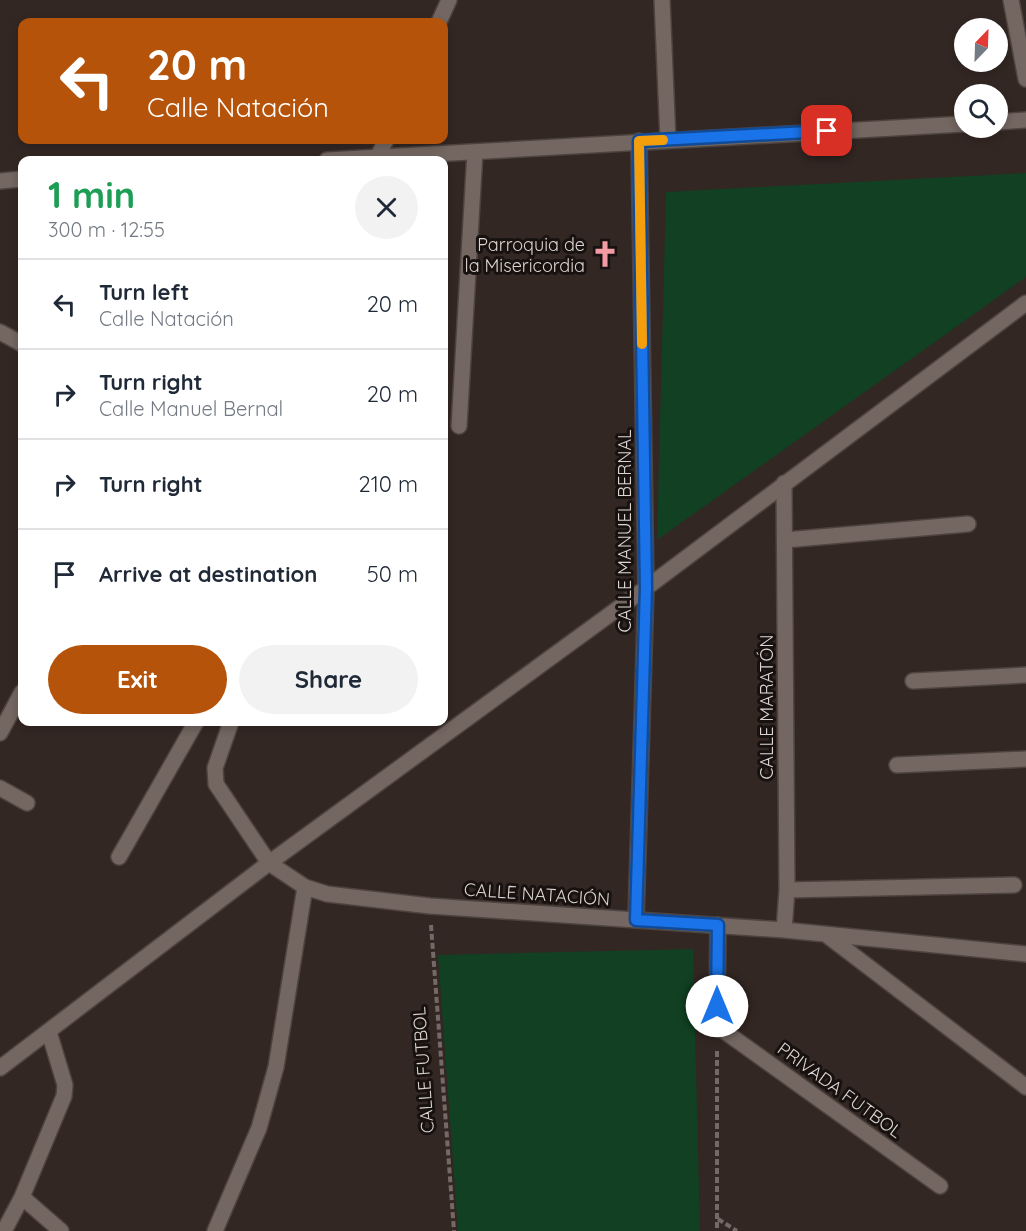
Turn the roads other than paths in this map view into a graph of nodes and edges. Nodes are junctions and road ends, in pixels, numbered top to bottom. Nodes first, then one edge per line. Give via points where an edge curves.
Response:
1 (449, 0) edge
2 (662, 0) edge
3 (1011, 0) edge
4 (441, 18) edge
5 (1026, 79) edge
6 (1026, 120) edge
7 (1008, 121) edge
8 (954, 125) edge
9 (668, 140) junction
10 (639, 141) junction
11 (475, 152) junction
12 (419, 156) edge
13 (18, 179) edge
14 (0, 181) edge
15 (1026, 303) edge
16 (0, 332) edge
17 (18, 342) edge
18 (459, 426) dead end
19 (784, 483) junction
20 (968, 524) dead end
21 (785, 540) junction
22 (646, 588) junction
23 (1026, 675) edge
24 (913, 681) dead end
25 (18, 699) edge
26 (194, 726) edge
27 (230, 726) edge
28 (0, 732) edge
29 (1026, 759) edge
30 (897, 765) dead end
31 (0, 788) edge
32 (27, 803) dead end
33 (119, 856) dead end
34 (269, 863) junction
35 (1014, 885) dead end
36 (305, 887) junction
37 (787, 890) junction
38 (636, 920) junction
39 (718, 925) junction
40 (784, 930) junction
41 (827, 936) junction
42 (1026, 954) edge
43 (49, 1032) junction
44 (0, 1068) edge
45 (1026, 1087) edge
46 (940, 1186) dead end
47 (22, 1197) junction
48 (4, 1231) edge
49 (61, 1231) edge
50 (215, 1231) edge

1 - 4 street
2 - 9 street
3 - 5 street
6 - 7 street
8 - 9 street
9 - 10 street
10 - 11 street
10 - 22 street, CALLE MANUEL BERNAL
11 - 12 street
11 - 18 street
13 - 14 street
15 - 19 street
16 - 17 street
19 - 21 street, CALLE MARATÓN
19 - 22 street
20 - 21 street
21 - 37 street, CALLE MARATÓN
22 - 34 street
22 - 38 street, CALLE MANUEL BERNAL
23 - 24 street
25 - 28 street
26 - 33 street
27 - 34 street via 214,778
29 - 30 street
31 - 32 street
34 - 36 street, CALLE NATACIÓN
34 - 43 street
35 - 37 street
36 - 38 street, CALLE NATACIÓN via 349,898
36 - 50 street via 276,1067 259,1128
37 - 40 street, CALLE MARATÓN
38 - 39 street, CALLE NATACIÓN
39 - 40 street, CALLE NATACIÓN
39 - 46 street, PRIVADA FUTBOL via 717,1026
40 - 41 street, CALLE NATACIÓN
41 - 42 street, CALLE NATACIÓN
41 - 45 street
43 - 44 street
43 - 47 street via 65,1085 64,1096
47 - 48 street
47 - 49 street

